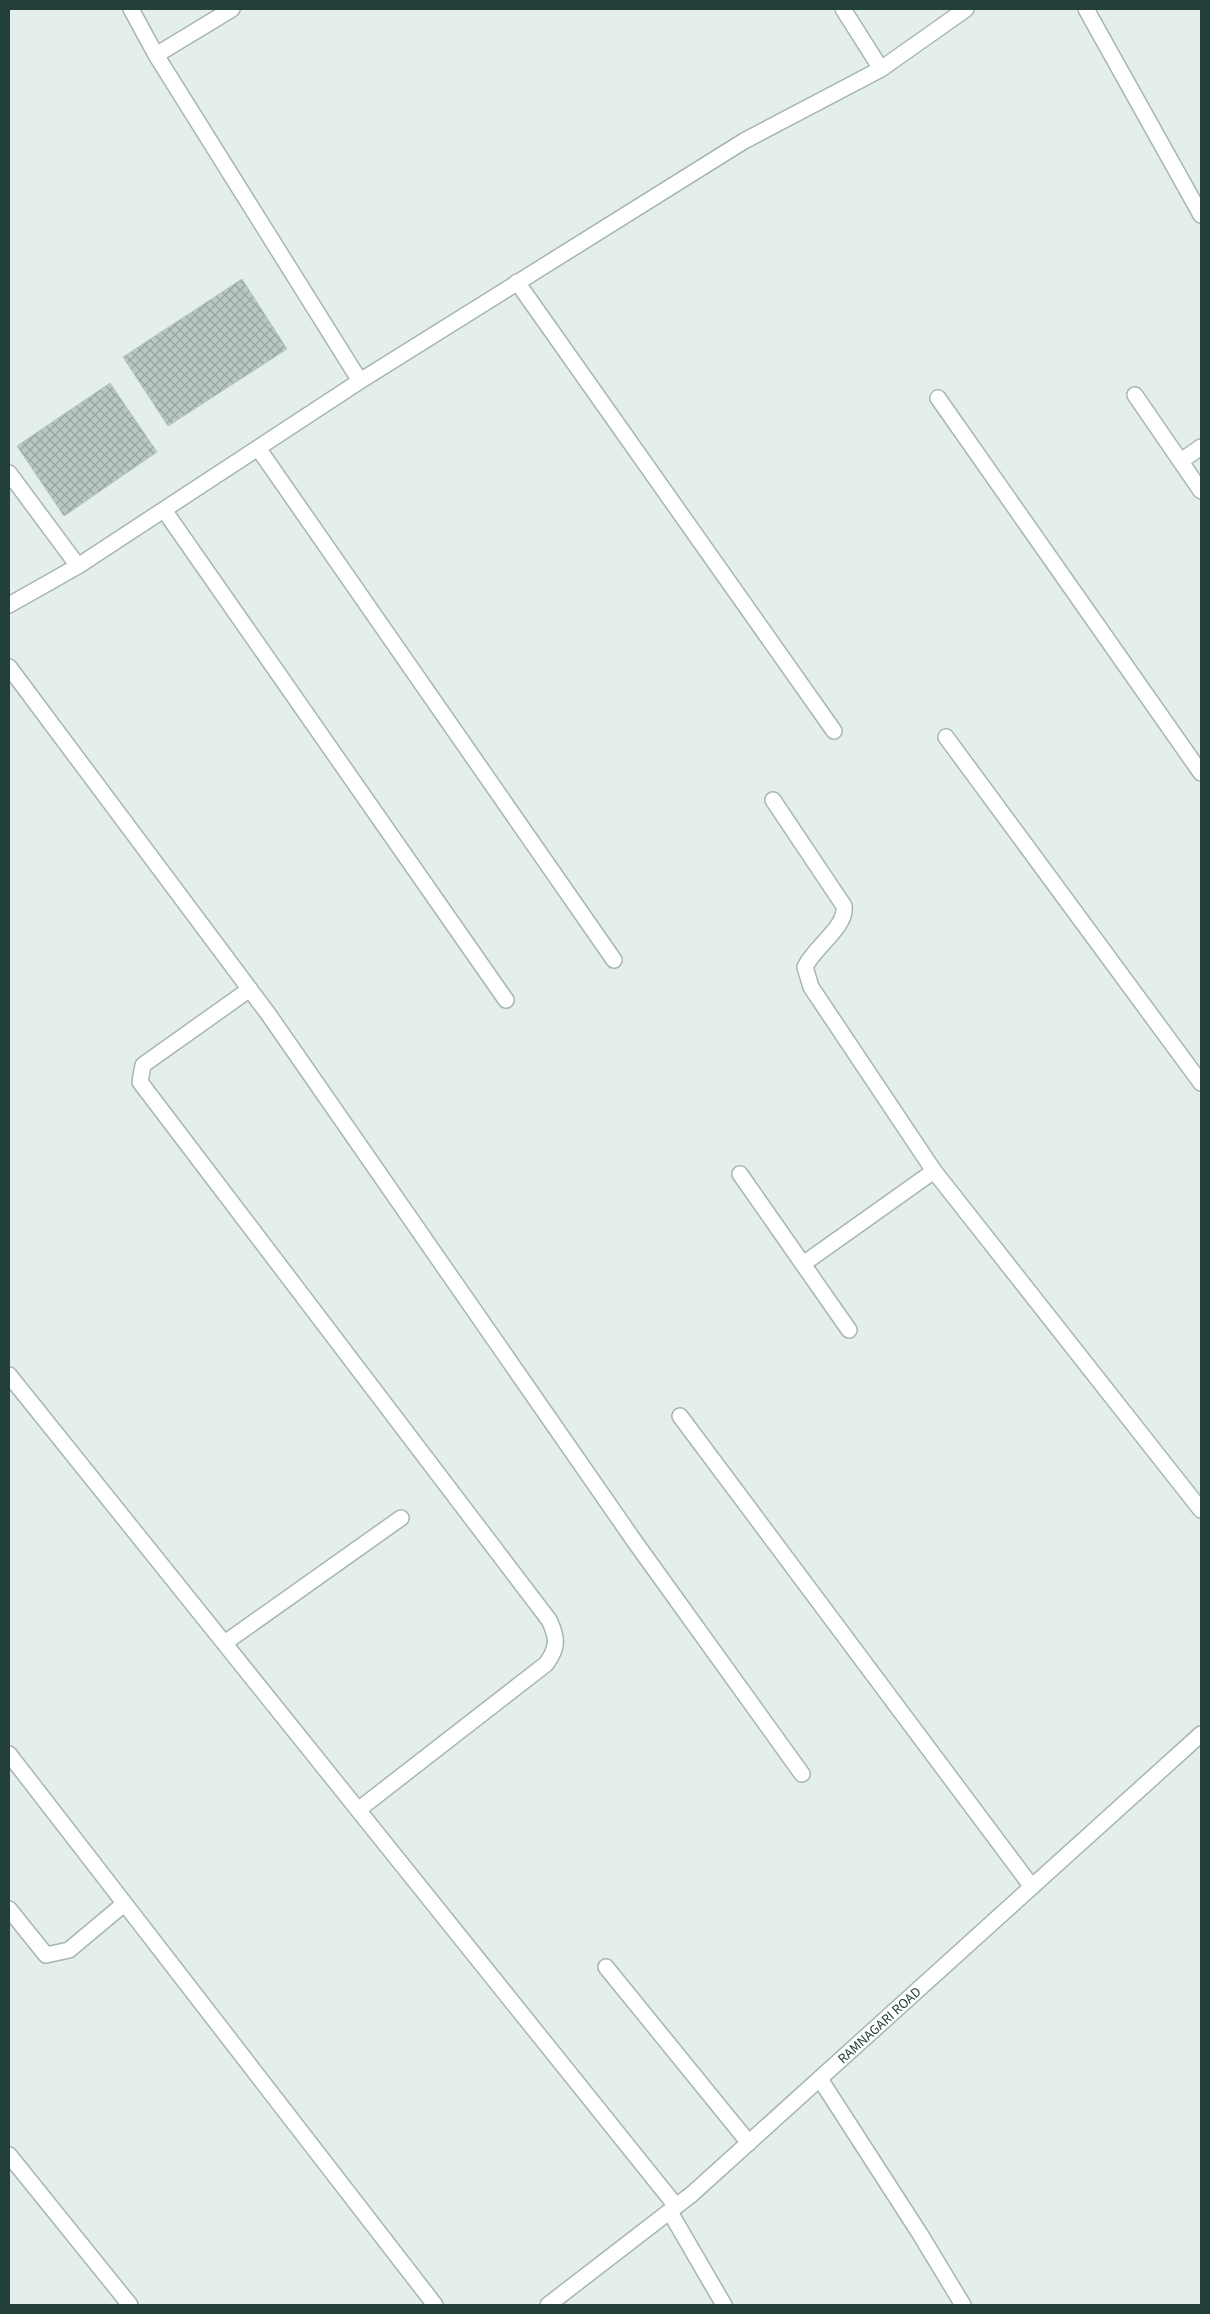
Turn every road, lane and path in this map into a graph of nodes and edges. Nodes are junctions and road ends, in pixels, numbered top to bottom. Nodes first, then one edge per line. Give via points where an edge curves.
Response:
1 (131, 9) edge
2 (232, 9) edge
3 (843, 9) edge
4 (966, 9) edge
5 (1086, 9) edge
6 (156, 55) junction
7 (881, 69) junction
8 (1201, 215) edge
9 (517, 282) junction
10 (360, 381) junction
11 (1135, 395) dead end
12 (938, 398) dead end
13 (1201, 447) edge
14 (258, 448) junction
15 (1180, 460) junction
16 (9, 473) edge
17 (1201, 490) edge
18 (164, 510) junction
19 (78, 566) junction
20 (9, 605) edge
21 (9, 667) edge
22 (834, 731) dead end
23 (946, 737) dead end
24 (1201, 772) edge
25 (773, 800) dead end
26 (614, 960) dead end
27 (250, 989) junction
28 (506, 1000) dead end
29 (1201, 1082) edge
30 (934, 1171) junction
31 (740, 1174) dead end
32 (803, 1264) junction
33 (849, 1330) dead end
34 (9, 1374) edge
35 (680, 1416) dead end
36 (1201, 1510) edge
37 (401, 1518) dead end
38 (226, 1642) junction
39 (1201, 1734) edge
40 (9, 1754) edge
41 (802, 1774) dead end
42 (358, 1810) junction
43 (1032, 1887) junction
44 (124, 1904) junction
45 (9, 1909) edge
46 (606, 1967) dead end
47 (820, 2079) junction
48 (749, 2143) junction
49 (9, 2155) edge
50 (673, 2209) junction
51 (130, 2305) edge
52 (435, 2305) edge
53 (548, 2305) edge
54 (724, 2305) edge
55 (963, 2305) edge

1 - 6 street
2 - 6 street
3 - 7 street
4 - 7 street
5 - 8 street
6 - 10 street
7 - 9 street via 744,140
9 - 10 street
9 - 22 street
10 - 14 street
11 - 15 street
12 - 24 street
13 - 15 street
14 - 18 street
14 - 26 street
15 - 17 street
16 - 19 street
18 - 19 street
18 - 28 street
19 - 20 street
21 - 27 street
23 - 29 street
25 - 30 street via 844,906 843,919 816,949 805,967 811,987
27 - 41 street via 635,1542
27 - 42 street via 144,1065 140,1082 549,1620 557,1643 546,1664
30 - 32 street
30 - 36 street
31 - 32 street
32 - 33 street
34 - 38 street
35 - 43 street
37 - 38 street
38 - 42 street
39 - 43 street, RAMNAGARI ROAD
40 - 44 street
42 - 50 street
43 - 47 street, RAMNAGARI ROAD
44 - 45 street via 69,1950 46,1955
44 - 52 street
46 - 48 street
47 - 48 street, RAMNAGARI ROAD
47 - 55 street
48 - 50 street, RAMNAGARI ROAD
49 - 51 street
50 - 53 street, RAMNAGARI ROAD
50 - 54 street

